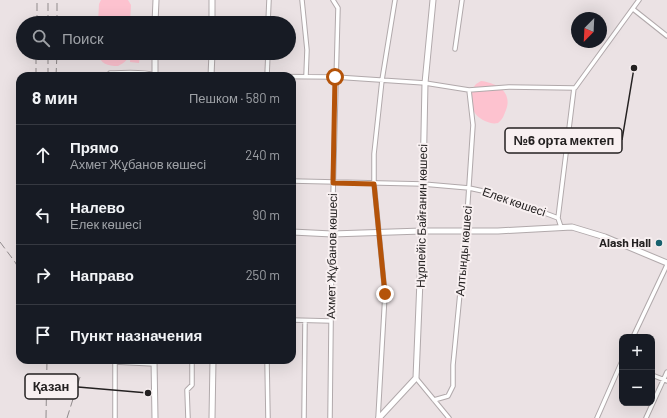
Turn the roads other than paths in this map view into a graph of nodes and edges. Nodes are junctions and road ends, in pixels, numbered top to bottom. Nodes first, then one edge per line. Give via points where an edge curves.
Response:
1 (156, 0) edge
2 (212, 0) edge
3 (269, 0) edge
4 (302, 0) edge
5 (333, 0) edge
6 (394, 0) edge
7 (433, 0) edge
8 (462, 0) edge
9 (639, 0) edge
10 (633, 9) junction
11 (155, 16) edge
12 (212, 16) edge
13 (268, 16) edge
14 (667, 36) edge
15 (455, 49) dead end
16 (155, 60) edge
17 (212, 60) edge
18 (268, 60) edge
19 (155, 72) edge
20 (211, 72) edge
21 (267, 72) edge
22 (296, 76) edge
23 (306, 76) junction
24 (335, 77) junction
25 (382, 80) junction
26 (425, 84) junction
27 (574, 88) junction
28 (469, 90) junction
29 (296, 180) edge
30 (333, 183) junction
31 (374, 184) junction
32 (423, 184) junction
33 (469, 188) junction
34 (558, 218) junction
35 (561, 227) junction
36 (422, 231) junction
37 (466, 231) junction
38 (296, 232) edge
39 (378, 232) junction
40 (332, 234) junction
41 (667, 264) edge
42 (296, 320) edge
43 (305, 321) junction
44 (331, 321) junction
45 (634, 334) edge
46 (115, 364) edge
47 (154, 364) edge
48 (192, 364) edge
49 (213, 364) edge
50 (268, 364) edge
51 (619, 368) edge
52 (667, 372) edge
53 (655, 376) edge
54 (416, 378) junction
55 (665, 381) edge
56 (434, 400) junction
57 (115, 418) edge
58 (154, 418) edge
59 (188, 418) edge
60 (212, 418) edge
61 (268, 418) edge
62 (304, 418) edge
63 (330, 418) edge
64 (379, 418) edge
65 (449, 418) edge
66 (597, 418) edge
67 (646, 418) edge

1 - 11 street
2 - 12 street
3 - 13 street
4 - 23 street via 307,50
5 - 24 street, Ахмет Жұбанов көшесі via 338,8
6 - 25 street
7 - 26 street, Нұрпейіс Байғанин көшесі
8 - 15 street
9 - 10 street
10 - 14 street
10 - 27 street
16 - 19 street
17 - 20 street
18 - 21 street
22 - 23 street
23 - 24 street
24 - 25 street
24 - 30 street, Ахмет Жұбанов көшесі
25 - 26 street
25 - 31 street via 374,154
26 - 28 street
26 - 32 street, Нұрпейіс Байғанин көшесі
27 - 28 street via 509,87
27 - 34 street
28 - 33 street, Алтынды көшесі via 473,125
29 - 30 street, Елек көшесі
30 - 31 street, Елек көшесі
30 - 40 street, Ахмет Жұбанов көшесі
31 - 32 street, Елек көшесі
31 - 39 street
32 - 33 street, Елек көшесі
32 - 36 street, Нұрпейіс Байғанин көшесі
33 - 34 street, Елек көшесі via 492,193
33 - 37 street, Алтынды көшесі
34 - 35 street, Елек көшесі
35 - 37 street
35 - 41 street via 591,232
36 - 37 street
36 - 39 street
36 - 54 street, Нұрпейіс Байғанин көшесі
37 - 56 street, Алтынды көшесі via 452,371 453,386 448,396
38 - 40 street
39 - 40 street
39 - 64 street via 385,294
40 - 44 street, Ахмет Жұбанов көшесі
41 - 45 street
42 - 43 street
43 - 44 street
43 - 62 street
44 - 63 street, Ахмет Жұбанов көшесі
46 - 57 street
47 - 58 street
48 - 59 street via 192,385 187,390
49 - 60 street
50 - 61 street
51 - 66 street
52 - 55 street
53 - 55 street
54 - 56 street
54 - 64 street
55 - 67 street
56 - 65 street

